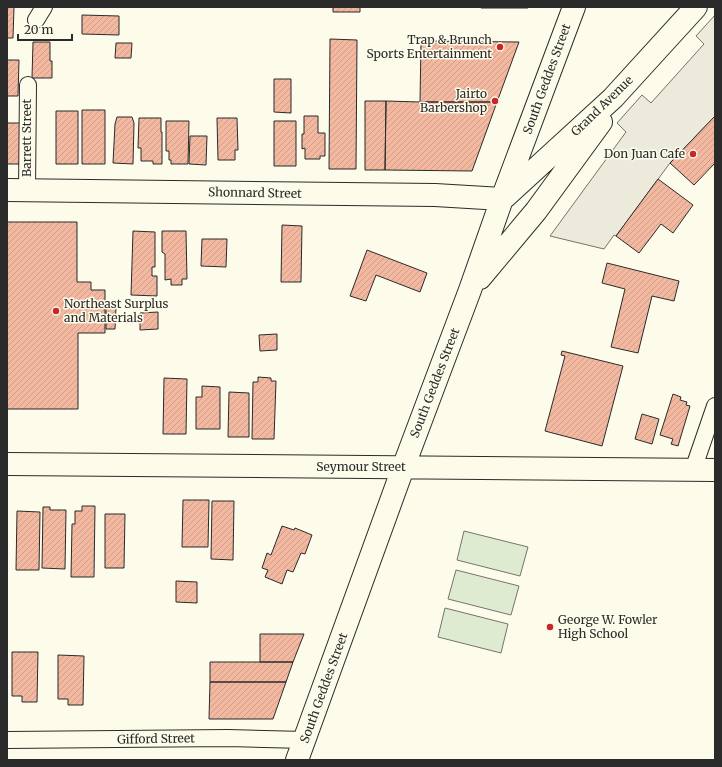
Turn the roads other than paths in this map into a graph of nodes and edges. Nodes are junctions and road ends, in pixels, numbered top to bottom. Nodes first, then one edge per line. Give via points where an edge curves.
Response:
1 (574, 7) edge
2 (696, 7) edge
3 (28, 85) dead end
4 (613, 98) junction
5 (17, 190) edge
6 (502, 199) junction
7 (470, 290) junction
8 (715, 406) edge
9 (7, 464) edge
10 (403, 468) junction
11 (692, 470) junction
12 (715, 470) edge
13 (7, 740) edge
14 (305, 740) junction
15 (297, 760) edge

1 - 6 street, South Geddes Street
2 - 4 street, Grand Avenue
3 - 5 street, Barrett Street
4 - 6 street, Grand Avenue
4 - 7 street via 608,112 536,211
5 - 6 street, Shonnard Street via 435,195
6 - 7 street, South Geddes Street
7 - 10 street, South Geddes Street
8 - 11 street
9 - 10 street, Seymour Street
10 - 11 street, Seymour Street
10 - 14 street, South Geddes Street
11 - 12 street, Seymour Street
13 - 14 street, Gifford Street
14 - 15 street, South Geddes Street

